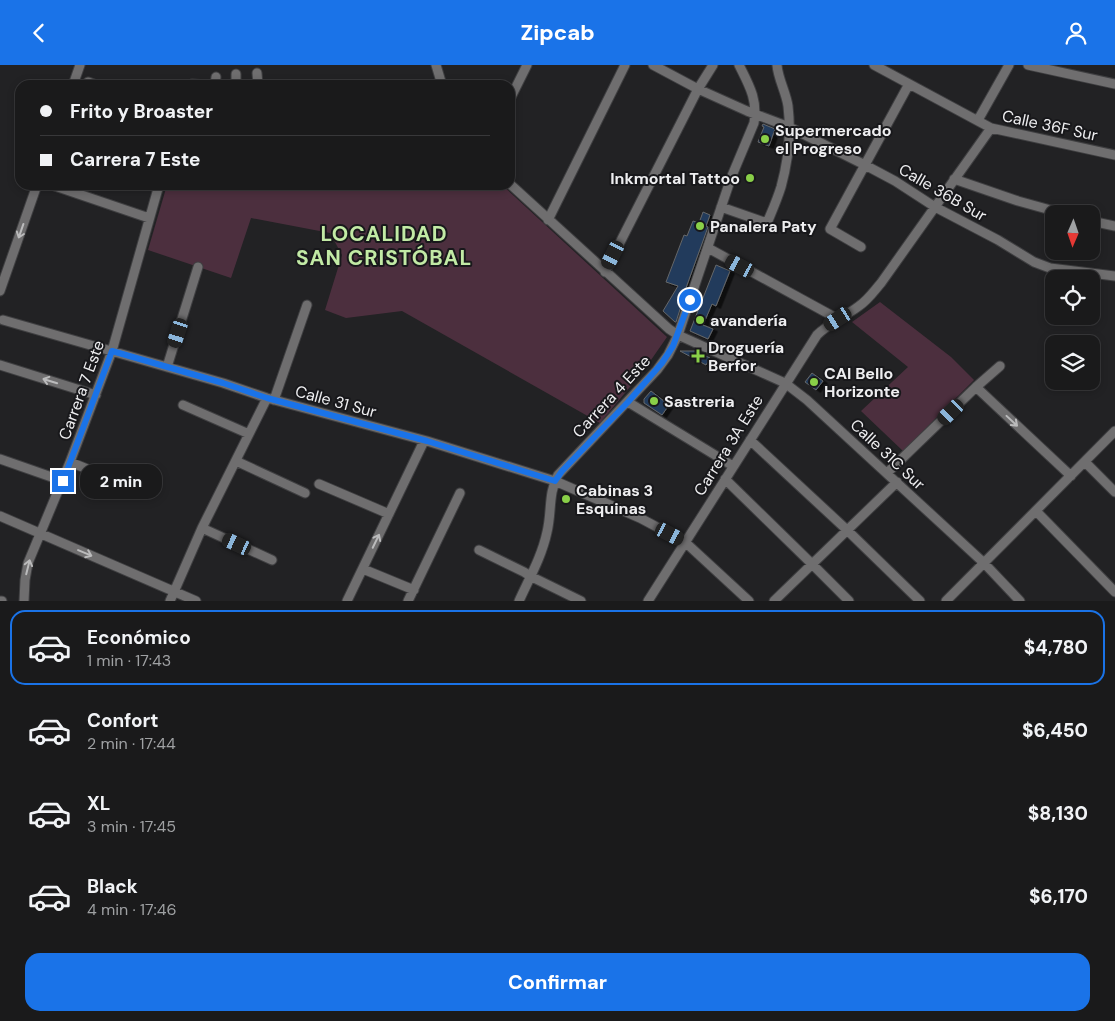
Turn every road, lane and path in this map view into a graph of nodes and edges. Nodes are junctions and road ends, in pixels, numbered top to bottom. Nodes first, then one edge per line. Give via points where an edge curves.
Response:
1 (80, 65) edge
2 (436, 65) edge
3 (526, 65) edge
4 (625, 65) edge
5 (653, 65) edge
6 (713, 65) edge
7 (739, 65) edge
8 (777, 65) edge
9 (874, 65) edge
10 (1009, 65) edge
11 (1028, 65) edge
12 (257, 73) dead end
13 (236, 74) dead end
14 (75, 80) edge
15 (236, 80) edge
16 (258, 80) edge
17 (440, 80) edge
18 (909, 84) junction
19 (1115, 84) edge
20 (515, 88) edge
21 (698, 89) junction
22 (756, 115) junction
23 (978, 120) junction
24 (789, 127) junction
25 (991, 128) junction
26 (1115, 155) edge
27 (865, 165) junction
28 (954, 179) junction
29 (515, 189) edge
30 (35, 190) edge
31 (67, 190) edge
32 (157, 190) edge
33 (721, 207) junction
34 (936, 207) junction
35 (1045, 208) edge
36 (149, 218) junction
37 (548, 220) junction
38 (1100, 223) edge
39 (1115, 226) edge
40 (861, 247) dead end
41 (708, 248) junction
42 (198, 267) dead end
43 (605, 272) junction
44 (1115, 276) edge
45 (0, 291) edge
46 (307, 305) dead end
47 (838, 319) junction
48 (3, 320) dead end
49 (678, 335) junction
50 (112, 351) junction
51 (0, 365) edge
52 (1000, 366) dead end
53 (167, 367) junction
54 (785, 383) junction
55 (976, 387) junction
56 (96, 395) junction
57 (270, 399) junction
58 (628, 402) junction
59 (183, 405) dead end
60 (249, 434) junction
61 (1113, 436) edge
62 (750, 440) junction
63 (424, 441) junction
64 (0, 459) edge
65 (236, 461) junction
66 (1085, 462) junction
67 (70, 463) junction
68 (733, 466) junction
69 (887, 473) junction
70 (1071, 476) junction
71 (724, 479) junction
72 (63, 481) junction
73 (555, 481) junction
74 (896, 482) junction
75 (319, 484) dead end
76 (127, 485) dead end
77 (1115, 492) edge
78 (305, 493) dead end
79 (460, 493) dead end
80 (1036, 511) junction
81 (389, 514) junction
82 (0, 516) edge
83 (202, 528) junction
84 (847, 530) junction
85 (40, 534) junction
86 (684, 542) junction
87 (479, 550) dead end
88 (272, 560) dead end
89 (984, 563) junction
90 (812, 564) junction
91 (363, 569) junction
92 (530, 577) junction
93 (414, 590) junction
94 (175, 591) junction
95 (1115, 592) edge
96 (24, 601) edge
97 (170, 601) edge
98 (178, 601) edge
99 (196, 601) edge
100 (348, 601) edge
101 (408, 601) edge
102 (519, 601) edge
103 (581, 601) edge
104 (648, 601) edge
105 (749, 601) edge
106 (774, 601) edge
107 (849, 601) edge
108 (920, 601) edge
109 (946, 601) edge
110 (1020, 601) edge

1 - 14 street
2 - 17 street
3 - 20 street
4 - 37 street
5 - 21 street, Calle 36B Sur
6 - 21 street
7 - 22 street via 754,97
8 - 24 street via 786,94
9 - 18 street, Calle 36F Sur
10 - 23 street
11 - 19 street
12 - 16 street
13 - 15 street
18 - 23 street, Calle 36F Sur
18 - 27 street
21 - 22 street, Calle 36B Sur
21 - 43 street
22 - 24 street, Calle 36B Sur
22 - 33 street, Carrera 4 Este
23 - 25 street, Calle 36F Sur
24 - 27 street, Calle 36B Sur
24 - 33 street via 781,185 767,223
25 - 26 street, Calle 36F Sur
25 - 28 street, Carrera 3A Este
27 - 34 street, Calle 36B Sur
27 - 40 street via 830,229
28 - 34 street, Carrera 3A Este
28 - 35 street
29 - 37 street, Calle 31C Sur
30 -> 45 street
31 - 36 street
32 - 36 street, Carrera 7 Este
33 - 41 street, Carrera 4 Este
34 - 44 street, Calle 36B Sur via 1034,262 1050,268
34 - 47 street, Carrera 3A Este via 867,300
36 - 50 street, Carrera 7 Este
37 - 43 street, Calle 31C Sur
38 - 39 street
41 - 47 street
41 - 49 street, Carrera 4 Este
42 - 53 street
43 - 49 street, Calle 31C Sur
46 - 57 street
47 - 54 street, Carrera 3A Este via 817,335
48 - 50 street, Calle 31 Sur
49 - 54 street, Calle 31C Sur
49 - 58 street, Carrera 4 Este via 662,363
50 - 53 street, Calle 31 Sur
50 - 56 street, Carrera 7 Este
56 -> 51 street
52 - 55 street
53 - 57 street, Calle 31 Sur
54 - 62 street, Carrera 3A Este
54 - 69 street, Calle 31C Sur
55 - 69 street
55 -> 70 street
56 - 67 street, Carrera 7 Este
57 - 60 street
57 - 63 street, Calle 31 Sur
58 - 68 street
58 - 73 street, Carrera 4 Este
59 - 60 street
60 - 65 street
61 - 66 street
62 - 68 street, Carrera 3A Este
62 - 84 street
63 - 73 street, Calle 31 Sur
63 - 81 street
64 - 72 street
65 - 78 street
65 - 83 street
66 - 70 street
66 - 77 street
67 - 72 street, Carrera 7 Este
67 - 76 street
68 - 71 street, Carrera 3A Este
69 - 74 street, Calle 31C Sur
70 - 80 street
71 - 86 street, Carrera 3A Este
71 - 90 street
72 - 85 street, Carrera 7 Este
73 - 86 street, Calle 31 Sur
73 - 92 street, Carrera 4 Este via 547,532
74 - 84 street
74 - 89 street, Calle 31C Sur
75 - 81 street
79 - 93 street
80 - 89 street
80 - 95 street
91 -> 81 street
82 - 85 street
83 - 88 street
83 - 94 street
84 - 90 street
84 - 108 street
85 -> 94 street
96 -> 85 street, Carrera 7 Este via 28,563
86 - 104 street, Carrera 3A Este
86 - 105 street, Calle 31 Sur
87 - 92 street
89 - 109 street
89 - 110 street, Calle 31C Sur
90 - 106 street
90 - 107 street
91 - 93 street
91 - 100 street
92 - 102 street, Carrera 4 Este
92 - 103 street
93 - 101 street
94 - 97 street
94 - 98 street
94 - 99 street

